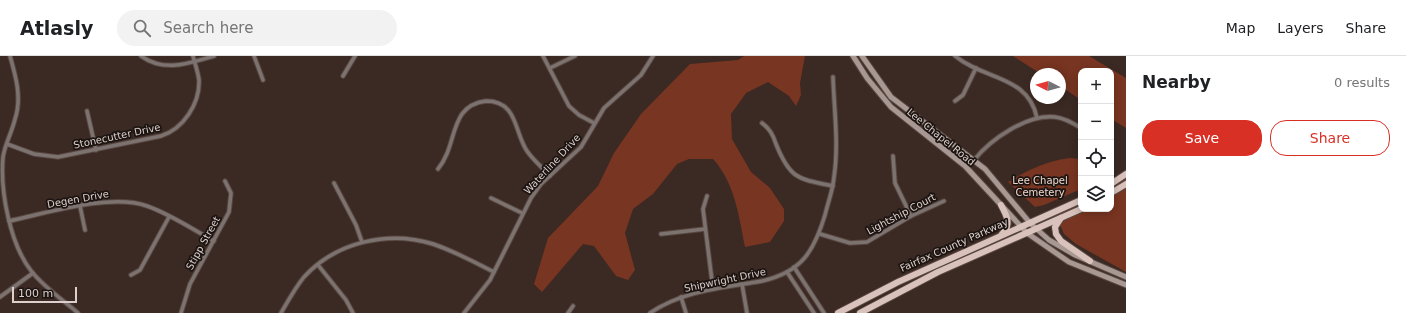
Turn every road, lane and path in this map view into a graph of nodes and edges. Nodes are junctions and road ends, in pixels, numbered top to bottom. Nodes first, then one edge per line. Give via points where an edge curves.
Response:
1 (10, 56) edge
2 (141, 56) edge
3 (193, 56) edge
4 (214, 56) edge
5 (254, 56) edge
6 (355, 56) edge
7 (543, 56) edge
8 (575, 56) edge
9 (653, 56) edge
10 (853, 56) edge
11 (862, 56) edge
12 (955, 56) edge
13 (194, 62) junction
14 (550, 68) junction
15 (976, 68) junction
16 (874, 74) junction
17 (343, 76) dead end
18 (833, 77) dead end
19 (867, 78) junction
20 (263, 80) dead end
21 (955, 102) dead end
22 (87, 111) dead end
23 (1037, 118) junction
24 (594, 123) junction
25 (762, 123) dead end
26 (1078, 126) edge
27 (7, 144) junction
28 (96, 150) junction
29 (893, 156) dead end
30 (974, 160) junction
31 (438, 169) dead end
32 (0, 173) edge
33 (1126, 174) edge
34 (550, 176) junction
35 (225, 181) dead end
36 (1114, 182) edge
37 (334, 183) dead end
38 (1126, 184) edge
39 (833, 186) junction
40 (1114, 191) edge
41 (707, 196) dead end
42 (491, 198) dead end
43 (944, 200) dead end
44 (1078, 201) edge
45 (1001, 205) junction
46 (80, 206) junction
47 (1078, 210) edge
48 (522, 213) junction
49 (911, 216) junction
50 (1064, 216) junction
51 (169, 217) junction
52 (9, 220) junction
53 (1030, 223) junction
54 (1021, 227) junction
55 (1036, 228) junction
56 (705, 229) junction
57 (85, 230) dead end
58 (1027, 233) junction
59 (662, 234) dead end
60 (820, 234) junction
61 (997, 237) junction
62 (214, 241) junction
63 (362, 242) junction
64 (1090, 261) junction
65 (318, 265) junction
66 (794, 267) junction
67 (494, 272) junction
68 (787, 272) junction
69 (33, 273) junction
70 (131, 275) dead end
71 (1126, 277) edge
72 (742, 284) junction
73 (1126, 285) edge
74 (713, 289) junction
75 (0, 297) edge
76 (681, 297) junction
77 (573, 306) dead end
78 (78, 313) edge
79 (181, 313) edge
80 (280, 313) edge
81 (353, 313) edge
82 (464, 313) edge
83 (568, 313) edge
84 (650, 313) edge
85 (686, 313) edge
86 (747, 313) edge
87 (814, 313) edge
88 (824, 313) edge
89 (838, 313) edge
90 (860, 313) edge

1 - 27 street via 17,82 18,99 16,118
2 - 13 street via 163,66
3 - 13 street, Stonecutter Drive
4 - 13 street
5 - 20 street
6 - 17 street
7 - 14 street
8 - 14 street
9 - 24 street, Waterline Drive via 641,75 609,102
10 - 19 main road, Lee Chapel Road
11 - 16 main road, Lee Chapel Road
12 - 15 street
13 - 28 street, Stonecutter Drive via 198,90 189,114 179,127 161,136
14 - 24 street via 569,106
15 - 21 street via 963,95
15 - 23 street via 1023,91 1034,105
16 - 19 main road
16 - 30 main road, Lee Chapel Road via 902,106
18 - 39 street, Shipwright Drive
19 - 45 main road, Lee Chapel Road via 891,107 964,166
22 - 28 street
23 - 26 street via 1061,118
23 - 30 street via 996,138
24 - 34 street, Waterline Drive via 581,147
25 - 39 street via 771,132 783,161 792,172 804,180
27 - 28 street, Stonecutter Drive via 51,157
27 - 32 street
29 - 49 street via 895,183
30 - 53 main road, Lee Chapel Road via 985,169
31 - 34 street via 449,152 462,114 474,104 487,101 509,110 526,149
32 - 52 street
33 - 36 highway
34 - 48 street, Waterline Drive
35 - 62 street, Stipp Street via 231,193 231,207
37 - 63 street
38 - 40 highway
39 - 60 street, Shipwright Drive
41 - 56 street via 703,206
42 - 48 street
43 - 49 street, Lightship Court
44 - 53 highway, Fairfax County Parkway
45 - 54 main road, Lee Chapel Road
45 - 61 highway via 1008,224 1006,230
46 - 51 street, Degen Drive via 123,201 146,206
46 - 52 street, Degen Drive
46 - 57 street
47 - 50 highway, Fairfax County Parkway
48 - 67 street, Waterline Drive
49 - 60 street, Lightship Court via 862,243 850,243
50 - 55 highway, Fairfax County Parkway
50 - 64 highway via 1055,227 1058,238
51 - 62 street, Degen Drive
51 - 70 street via 140,270
52 - 69 street via 16,245
53 - 54 highway, Fairfax County Parkway
53 - 55 main road, Lee Chapel Road
54 - 58 main road, Lee Chapel Road
54 - 61 highway, Fairfax County Parkway
55 - 58 highway, Fairfax County Parkway
55 - 64 main road, Lee Chapel Road via 1061,248
56 - 59 street
56 - 74 street
58 - 73 main road, Lee Chapel Road via 1069,262
58 - 90 highway, Fairfax County Parkway via 918,282
60 - 66 street, Shipwright Drive via 811,251
61 - 89 highway, Fairfax County Parkway via 898,282
62 - 79 street, Stipp Street via 186,292
63 - 65 street via 344,248
63 - 67 street via 392,238 420,241 445,249
64 - 71 main road, Lee Chapel Road
65 - 80 street via 297,287
65 - 81 street via 346,300
66 - 68 street, Shipwright Drive
66 - 88 street
67 - 82 street, Waterline Drive
68 - 72 street, Shipwright Drive via 771,279
68 - 87 street
69 - 75 street
69 - 78 street
72 - 74 street, Shipwright Drive
72 - 86 street
74 - 76 street, Shipwright Drive
76 - 84 street, Shipwright Drive
76 - 85 street
77 - 83 street

